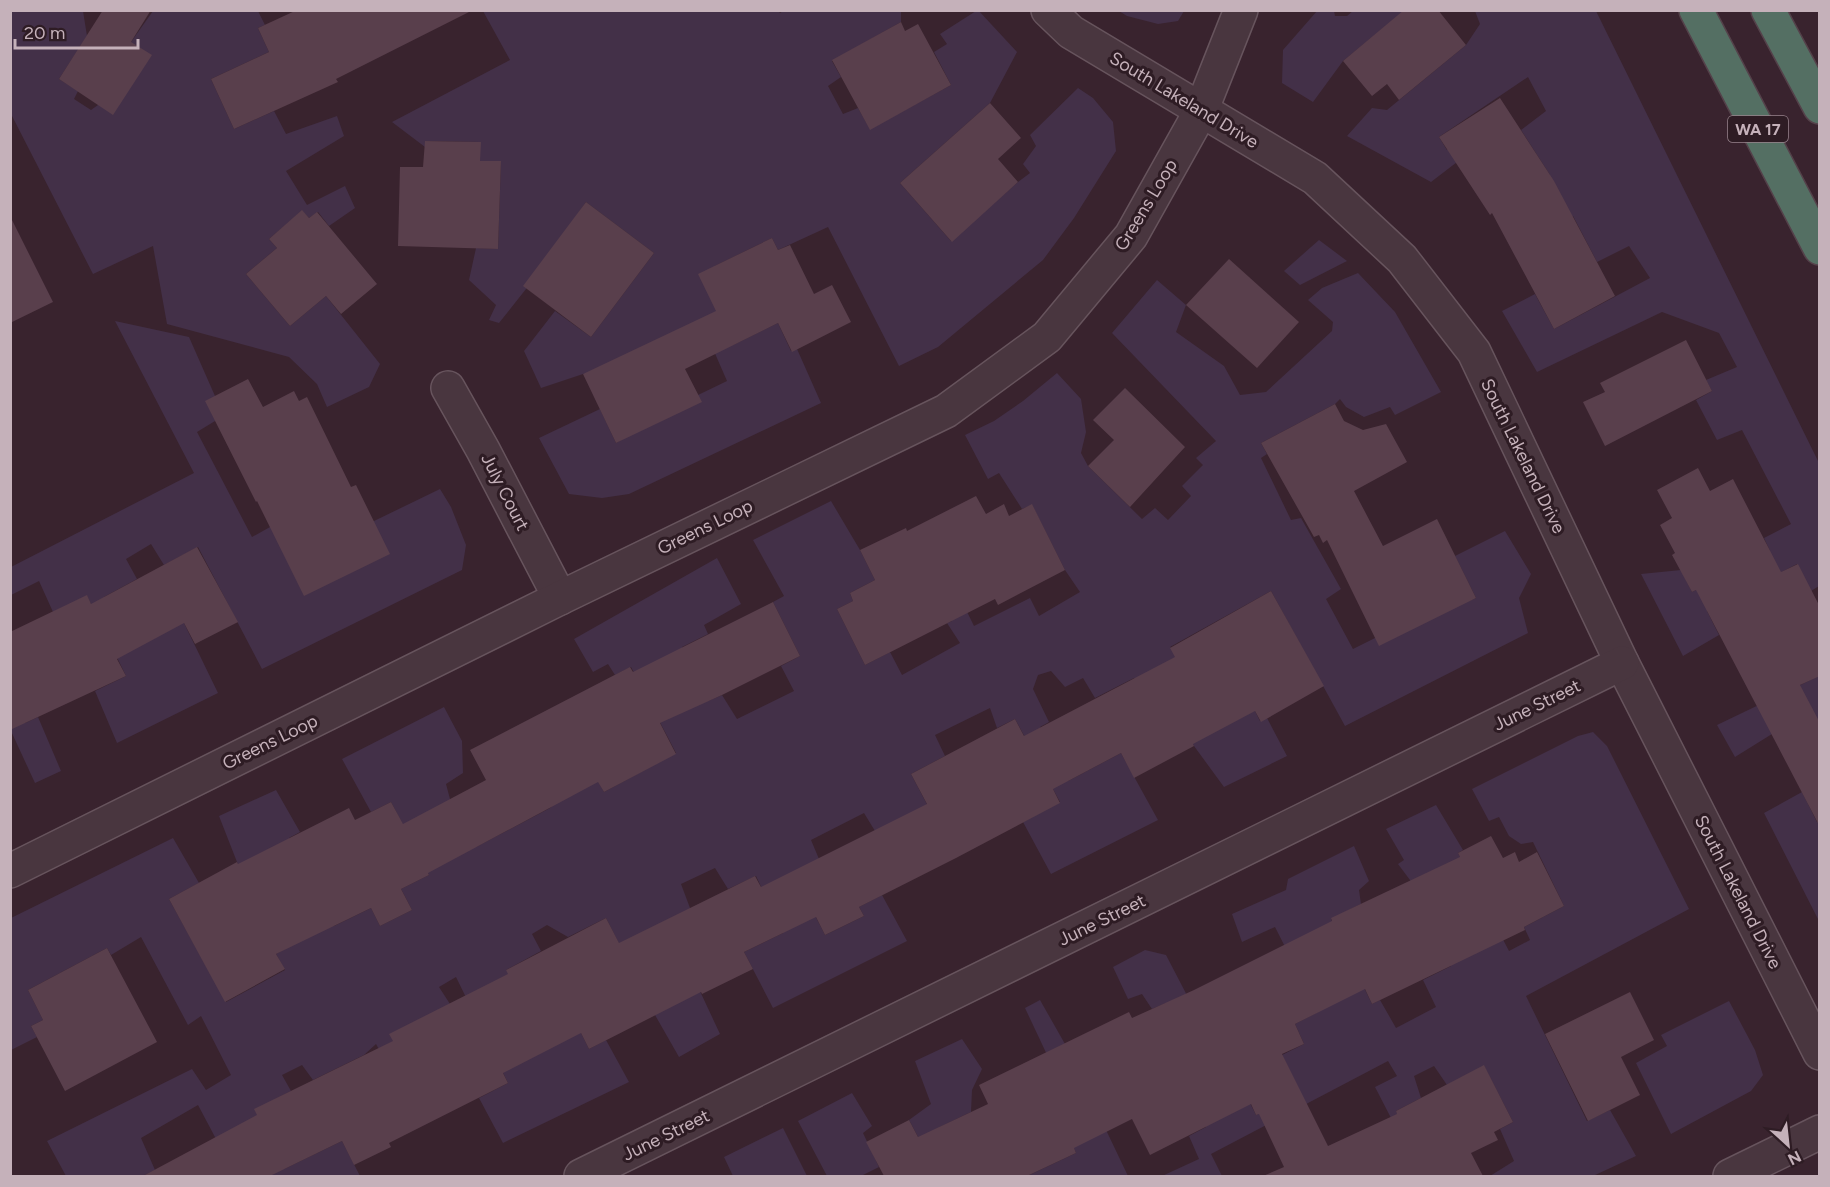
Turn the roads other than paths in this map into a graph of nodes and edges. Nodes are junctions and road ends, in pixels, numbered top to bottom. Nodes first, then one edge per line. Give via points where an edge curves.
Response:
1 (1048, 10) edge
2 (1242, 10) edge
3 (1696, 10) edge
4 (1768, 10) edge
5 (1820, 108) edge
6 (1201, 111) junction
7 (1820, 248) edge
8 (448, 388) dead end
9 (560, 598) junction
10 (1622, 663) junction
11 (10, 872) edge
12 (1820, 1053) edge
13 (1820, 1132) edge
14 (580, 1176) edge
15 (1730, 1176) edge

1 - 6 street, South Lakeland Drive via 1071,32
2 - 6 street, Greens Loop
3 - 7 highway, WA 17
4 - 5 highway
6 - 9 street, Greens Loop via 1131,236 1047,337 946,411
6 - 10 street, South Lakeland Drive via 1315,178 1402,259 1474,352
8 - 9 street, July Court
9 - 11 street, Greens Loop
10 - 12 street, South Lakeland Drive
10 - 14 street, June Street
13 - 15 street

